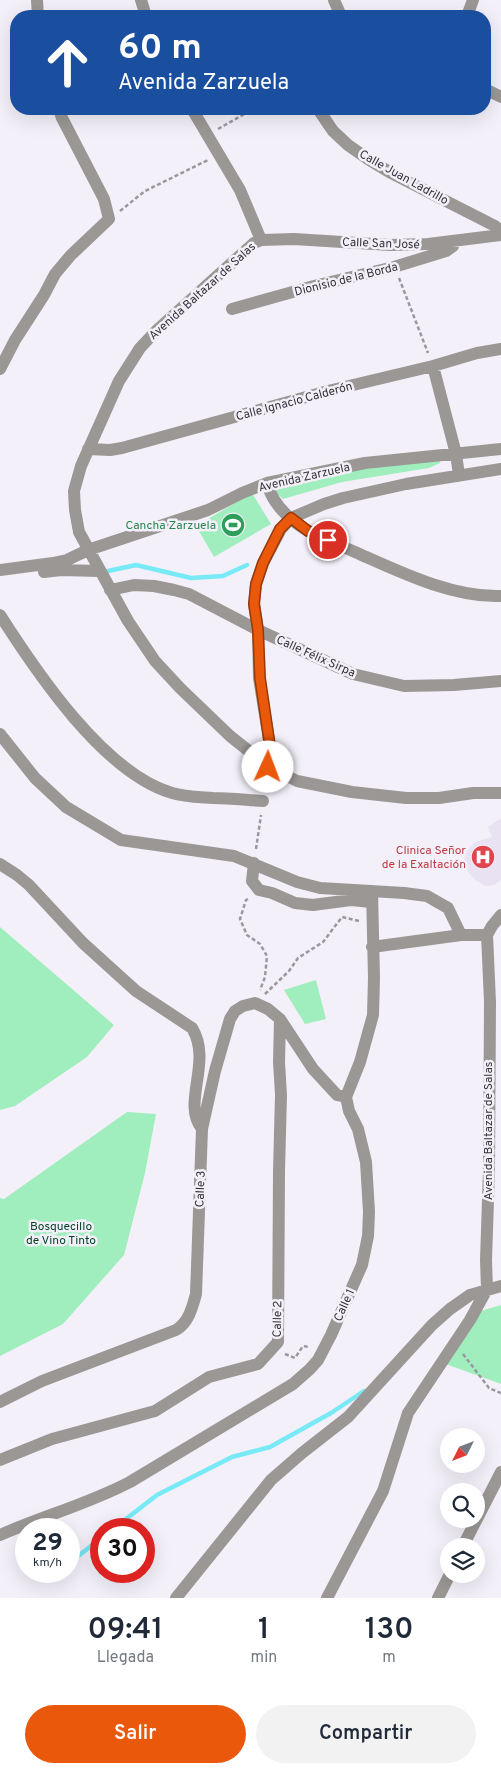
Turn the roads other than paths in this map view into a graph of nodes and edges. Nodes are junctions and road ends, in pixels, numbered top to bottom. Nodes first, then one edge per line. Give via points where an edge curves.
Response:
1 (61, 115) edge
2 (196, 115) edge
3 (322, 115) edge
4 (501, 231) edge
5 (501, 235) edge
6 (261, 240) junction
7 (454, 242) junction
8 (232, 309) dead end
9 (501, 349) edge
10 (432, 366) junction
11 (0, 369) edge
12 (88, 449) junction
13 (501, 449) edge
14 (456, 454) junction
15 (501, 468) edge
16 (459, 474) junction
17 (266, 483) junction
18 (291, 518) junction
19 (88, 550) junction
20 (0, 570) edge
21 (99, 571) junction
22 (0, 579) edge
23 (110, 590) junction
24 (501, 596) edge
25 (0, 615) edge
26 (258, 630) junction
27 (501, 681) edge
28 (0, 734) edge
29 (268, 767) junction
30 (501, 793) edge
31 (263, 801) road end
32 (254, 863) junction
33 (0, 864) edge
34 (372, 897) junction
35 (501, 915) edge
36 (461, 935) junction
37 (487, 935) junction
38 (372, 947) junction
39 (280, 1019) junction
40 (346, 1097) junction
41 (202, 1129) junction
42 (501, 1286) edge
43 (487, 1290) junction
44 (0, 1402) edge
45 (0, 1460) edge
46 (501, 1472) edge
47 (0, 1534) edge
48 (467, 1538) edge
49 (446, 1583) edge
50 (176, 1598) edge
51 (327, 1598) edge
52 (438, 1598) edge

1 - 11 street via 104,199 108,219 55,274
2 - 6 street, Avenida Baltazar de Salas via 240,190
3 - 4 street, Calle Juan Ladrillo via 348,145 368,159
5 - 7 street, Calle San José
6 - 7 street, Calle San José via 390,244
6 - 12 street, Avenida Baltazar de Salas via 239,255 140,348 119,381
7 - 8 street, Dionisio de la Borda via 446,251 394,267
9 - 10 street, Calle Ignacio Calderón
10 - 12 street, Calle Ignacio Calderón via 122,448
10 - 14 street
12 - 19 street, Avenida Baltazar de Salas via 74,491 79,532
13 - 14 street, Avenida Zarzuela
14 - 16 street
14 - 17 street, Avenida Zarzuela via 365,462
15 - 16 street
16 - 18 street via 362,493
17 - 18 street via 275,501
17 - 19 street, Avenida Zarzuela via 208,510
18 - 24 street via 308,531 409,575 474,594
18 - 26 street via 280,529 256,584 254,604
19 - 20 street, Avenida Zarzuela via 67,560
19 - 21 street, Avenida Baltazar de Salas
21 - 22 street via 60,570
21 - 23 street, Avenida Baltazar de Salas
23 - 26 street, Calle Félix Sirpa via 134,585 154,586 189,594
23 - 29 street, Avenida Baltazar de Salas via 155,661 213,720
25 - 31 street via 82,727 106,753 130,772 174,794
26 - 27 street, Calle Félix Sirpa via 352,674 404,686
26 - 29 street via 260,678 270,746
28 - 32 street via 35,778 66,807 121,840 234,856
29 - 30 street, Avenida Baltazar de Salas via 296,781 352,792 406,798
32 - 34 street via 297,882
32 - 34 street via 252,880 259,890 295,903
33 - 41 street via 29,885 136,991 192,1028 200,1047 195,1118
34 - 36 street via 404,893 427,896 448,908
34 - 38 street
35 - 37 street
36 - 37 street
36 - 38 street
37 - 43 street, Avenida Baltazar de Salas via 490,1002
38 - 40 street via 373,1016
39 - 40 street via 313,1069 337,1094
39 - 41 street, Calle 3 via 255,1003 235,1011 215,1070
39 - 45 street, Calle 2 via 278,1342 258,1364 210,1377 155,1411 52,1439
40 - 47 street, Calle 1 via 366,1162 368,1236 362,1265 331,1335 310,1369 293,1384 130,1482 67,1510
41 - 44 street, Calle 3 via 196,1294 184,1326 42,1381
42 - 43 street
43 - 50 street via 470,1295 450,1309 348,1417 271,1480
43 - 51 street via 408,1413 383,1491
46 - 48 street
49 - 52 street

